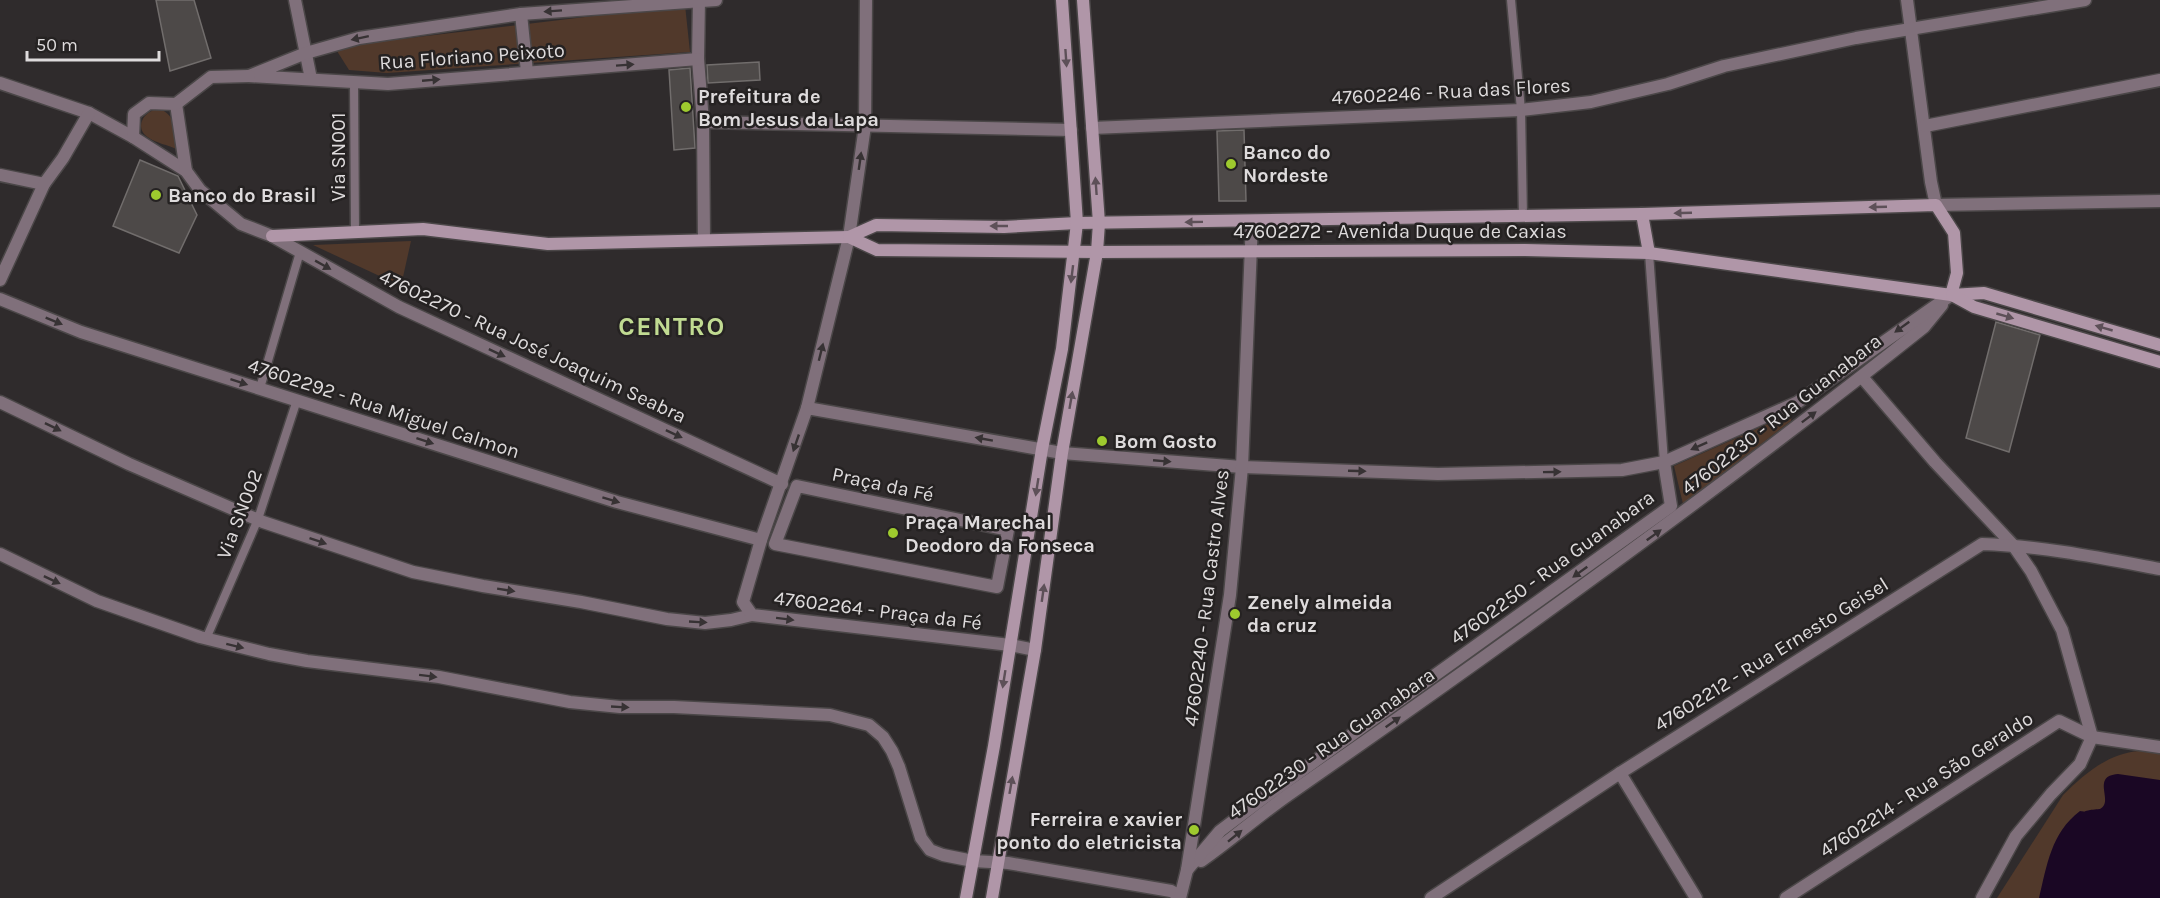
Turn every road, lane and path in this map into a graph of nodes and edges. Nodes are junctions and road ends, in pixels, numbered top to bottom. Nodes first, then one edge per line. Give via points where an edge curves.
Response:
1 (295, 0) edge
2 (716, 0) edge
3 (866, 0) edge
4 (1062, 0) edge
5 (1083, 0) edge
6 (1511, 0) edge
7 (1906, 0) edge
8 (1912, 0) edge
9 (2085, 0) edge
10 (699, 1) edge
11 (521, 14) junction
12 (1913, 27) junction
13 (306, 54) junction
14 (698, 59) junction
15 (527, 72) junction
16 (249, 76) junction
17 (311, 79) junction
18 (2160, 80) edge
19 (354, 82) junction
20 (0, 83) edge
21 (176, 104) junction
22 (1521, 110) junction
23 (88, 113) junction
24 (703, 122) junction
25 (1927, 125) junction
26 (865, 126) junction
27 (1092, 128) junction
28 (1071, 130) junction
29 (133, 137) junction
30 (186, 171) junction
31 (0, 175) edge
32 (44, 184) junction
33 (2160, 201) edge
34 (1936, 205) junction
35 (1642, 214) junction
36 (1523, 217) junction
37 (1252, 221) junction
38 (1077, 223) junction
39 (1099, 223) junction
40 (355, 232) junction
41 (272, 236) junction
42 (849, 237) junction
43 (704, 240) junction
44 (1250, 250) junction
45 (1075, 251) junction
46 (300, 252) junction
47 (1097, 252) junction
48 (1649, 253) junction
49 (1, 275) edge
50 (1951, 295) junction
51 (0, 298) edge
52 (2160, 345) edge
53 (2160, 362) edge
54 (1862, 377) junction
55 (260, 388) junction
56 (297, 400) junction
57 (0, 402) edge
58 (807, 408) junction
59 (1042, 449) junction
60 (1062, 453) junction
61 (1664, 462) junction
62 (1242, 467) junction
63 (782, 484) junction
64 (1671, 506) junction
65 (1677, 518) junction
66 (260, 521) junction
67 (778, 535) joint
68 (761, 540) junction
69 (2013, 545) junction
70 (0, 554) edge
71 (2160, 569) edge
72 (752, 615) junction
73 (206, 639) junction
74 (1010, 645) junction
75 (1035, 651) junction
76 (2092, 737) junction
77 (2160, 747) edge
78 (1620, 773) junction
79 (973, 861) junction
80 (998, 864) junction
81 (1187, 870) junction
82 (1180, 897) edge
83 (966, 898) edge
84 (992, 898) edge
85 (1431, 898) edge
86 (1696, 898) edge
87 (1786, 898) edge
88 (1982, 898) edge

1 - 13 street
2 - 10 street, Rua Floriano Peixoto
3 - 26 street, 47602264 - Praça da Fé
4 -> 28 street
5 - 27 street
6 - 22 lane
7 - 12 street
8 - 12 street
9 - 12 street, 47602246 - Rua das Flores
10 -> 11 street, Rua Floriano Peixoto
10 - 14 street
11 -> 13 street, Rua Floriano Peixoto via 359,38
11 - 15 street
12 - 22 street, 47602246 - Rua das Flores via 1724,66 1591,102
12 - 25 street
13 - 16 street, Rua Floriano Peixoto
13 - 17 street
15 -> 14 street, Rua Floriano Peixoto
14 - 24 street
19 -> 15 street, Rua Floriano Peixoto via 388,84
16 - 17 street, Rua Floriano Peixoto
16 - 21 street, Rua Floriano Peixoto via 211,77
17 - 19 street, Rua Floriano Peixoto
18 - 25 street
19 - 40 lane, Via SN001
20 - 23 street
21 - 29 street via 149,103 134,114
21 - 30 street
22 - 27 street, 47602246 - Rua das Flores
22 - 36 lane
23 - 29 street
23 - 32 street
24 - 26 street
24 - 43 street
25 - 34 street
26 - 28 street
42 -> 26 street, 47602264 - Praça da Fé
39 -> 27 street
28 - 38 street
29 - 30 street
30 - 41 street, 47602270 - Rua José Joaquim Seabra via 222,210 241,224
31 - 32 street
32 - 49 street
33 - 34 street
34 -> 35 street, 47602272 - Avenida Duque de Caxias
34 - 50 street via 1954,233 1957,273
35 - 36 street, 47602272 - Avenida Duque de Caxias
35 - 48 street
36 - 37 street, 47602272 - Avenida Duque de Caxias
37 -> 39 street, 47602272 - Avenida Duque de Caxias
37 - 44 street, 47602240 - Rua Castro Alves
38 - 39 street, 47602272 - Avenida Duque de Caxias
38 -> 42 street, 47602272 - Avenida Duque de Caxias via 876,225
38 - 45 street
39 - 47 street
40 - 41 street, 47602272 - Avenida Duque de Caxias
40 - 43 street, 47602272 - Avenida Duque de Caxias via 423,229 548,244
41 - 46 street, 47602270 - Rua José Joaquim Seabra
42 - 43 street, 47602272 - Avenida Duque de Caxias
42 - 45 street, 47602272 - Avenida Duque de Caxias via 877,250
58 -> 42 street, 47602264 - Praça da Fé
44 - 47 street, 47602272 - Avenida Duque de Caxias
44 - 48 street, 47602272 - Avenida Duque de Caxias
44 - 62 street, 47602240 - Rua Castro Alves
45 - 47 street, 47602272 - Avenida Duque de Caxias
45 -> 59 street via 1062,350
46 - 55 lane
46 -> 63 street, 47602270 - Rua José Joaquim Seabra via 399,307
60 -> 47 street
48 - 50 street, 47602272 - Avenida Duque de Caxias
48 - 61 lane
52 -> 50 street via 1984,293
50 -> 53 street via 1974,307
50 - 54 street, 47602230 - Rua Guanabara via 1924,327
50 -> 61 street via 1798,402
51 -> 55 street, 47602292 - Rua Miguel Calmon via 81,332
65 -> 54 street, 47602230 - Rua Guanabara
54 - 69 street
55 - 56 street, 47602292 - Rua Miguel Calmon
56 - 66 lane, Via SN002
56 -> 68 street, 47602292 - Rua Miguel Calmon via 617,502
57 -> 66 street
59 -> 58 street
58 -> 63 street, 47602264 - Praça da Fé
59 - 60 street
59 -> 74 street
60 -> 62 street
75 -> 60 street
62 -> 61 street via 1438,474 1622,470
61 - 64 street, 47602250 - Rua Guanabara
62 - 81 street, 47602240 - Rua Castro Alves via 1230,595
63 - 68 street, 47602264 - Praça da Fé
64 - 65 lane
64 -> 81 street, 47602250 - Rua Guanabara via 1265,796 1220,831
81 -> 65 street, 47602230 - Rua Guanabara
66 -> 72 street via 413,572 483,586 667,620 705,623
66 - 73 lane, Via SN002
67 - 67 street, Praça da Fé via 797,486 1008,530 997,587 775,544
68 - 72 street, 47602264 - Praça da Fé via 743,602
69 - 71 street, 47602212 - Rua Ernesto Geisel
69 - 76 street via 2043,592 2061,630
69 - 78 street, 47602212 - Rua Ernesto Geisel via 1982,544
70 -> 73 street via 97,601
72 -> 74 street, 47602264 - Praça da Fé
73 -> 79 street via 307,661 439,677 570,702 620,708 831,715 869,725 884,737 892,751 921,838 930,850
74 - 75 street, 47602264 - Praça da Fé
74 -> 79 street
80 -> 75 street
76 - 77 street, 47602214 - Rua São Geraldo
76 - 87 street, 47602214 - Rua São Geraldo via 2059,721
76 - 88 street via 2080,764 2016,836
78 - 85 street, 47602212 - Rua Ernesto Geisel
78 - 86 street
79 - 80 street
79 - 83 street
80 - 82 street
80 - 84 street
81 - 82 street, 47602240 - Rua Castro Alves

